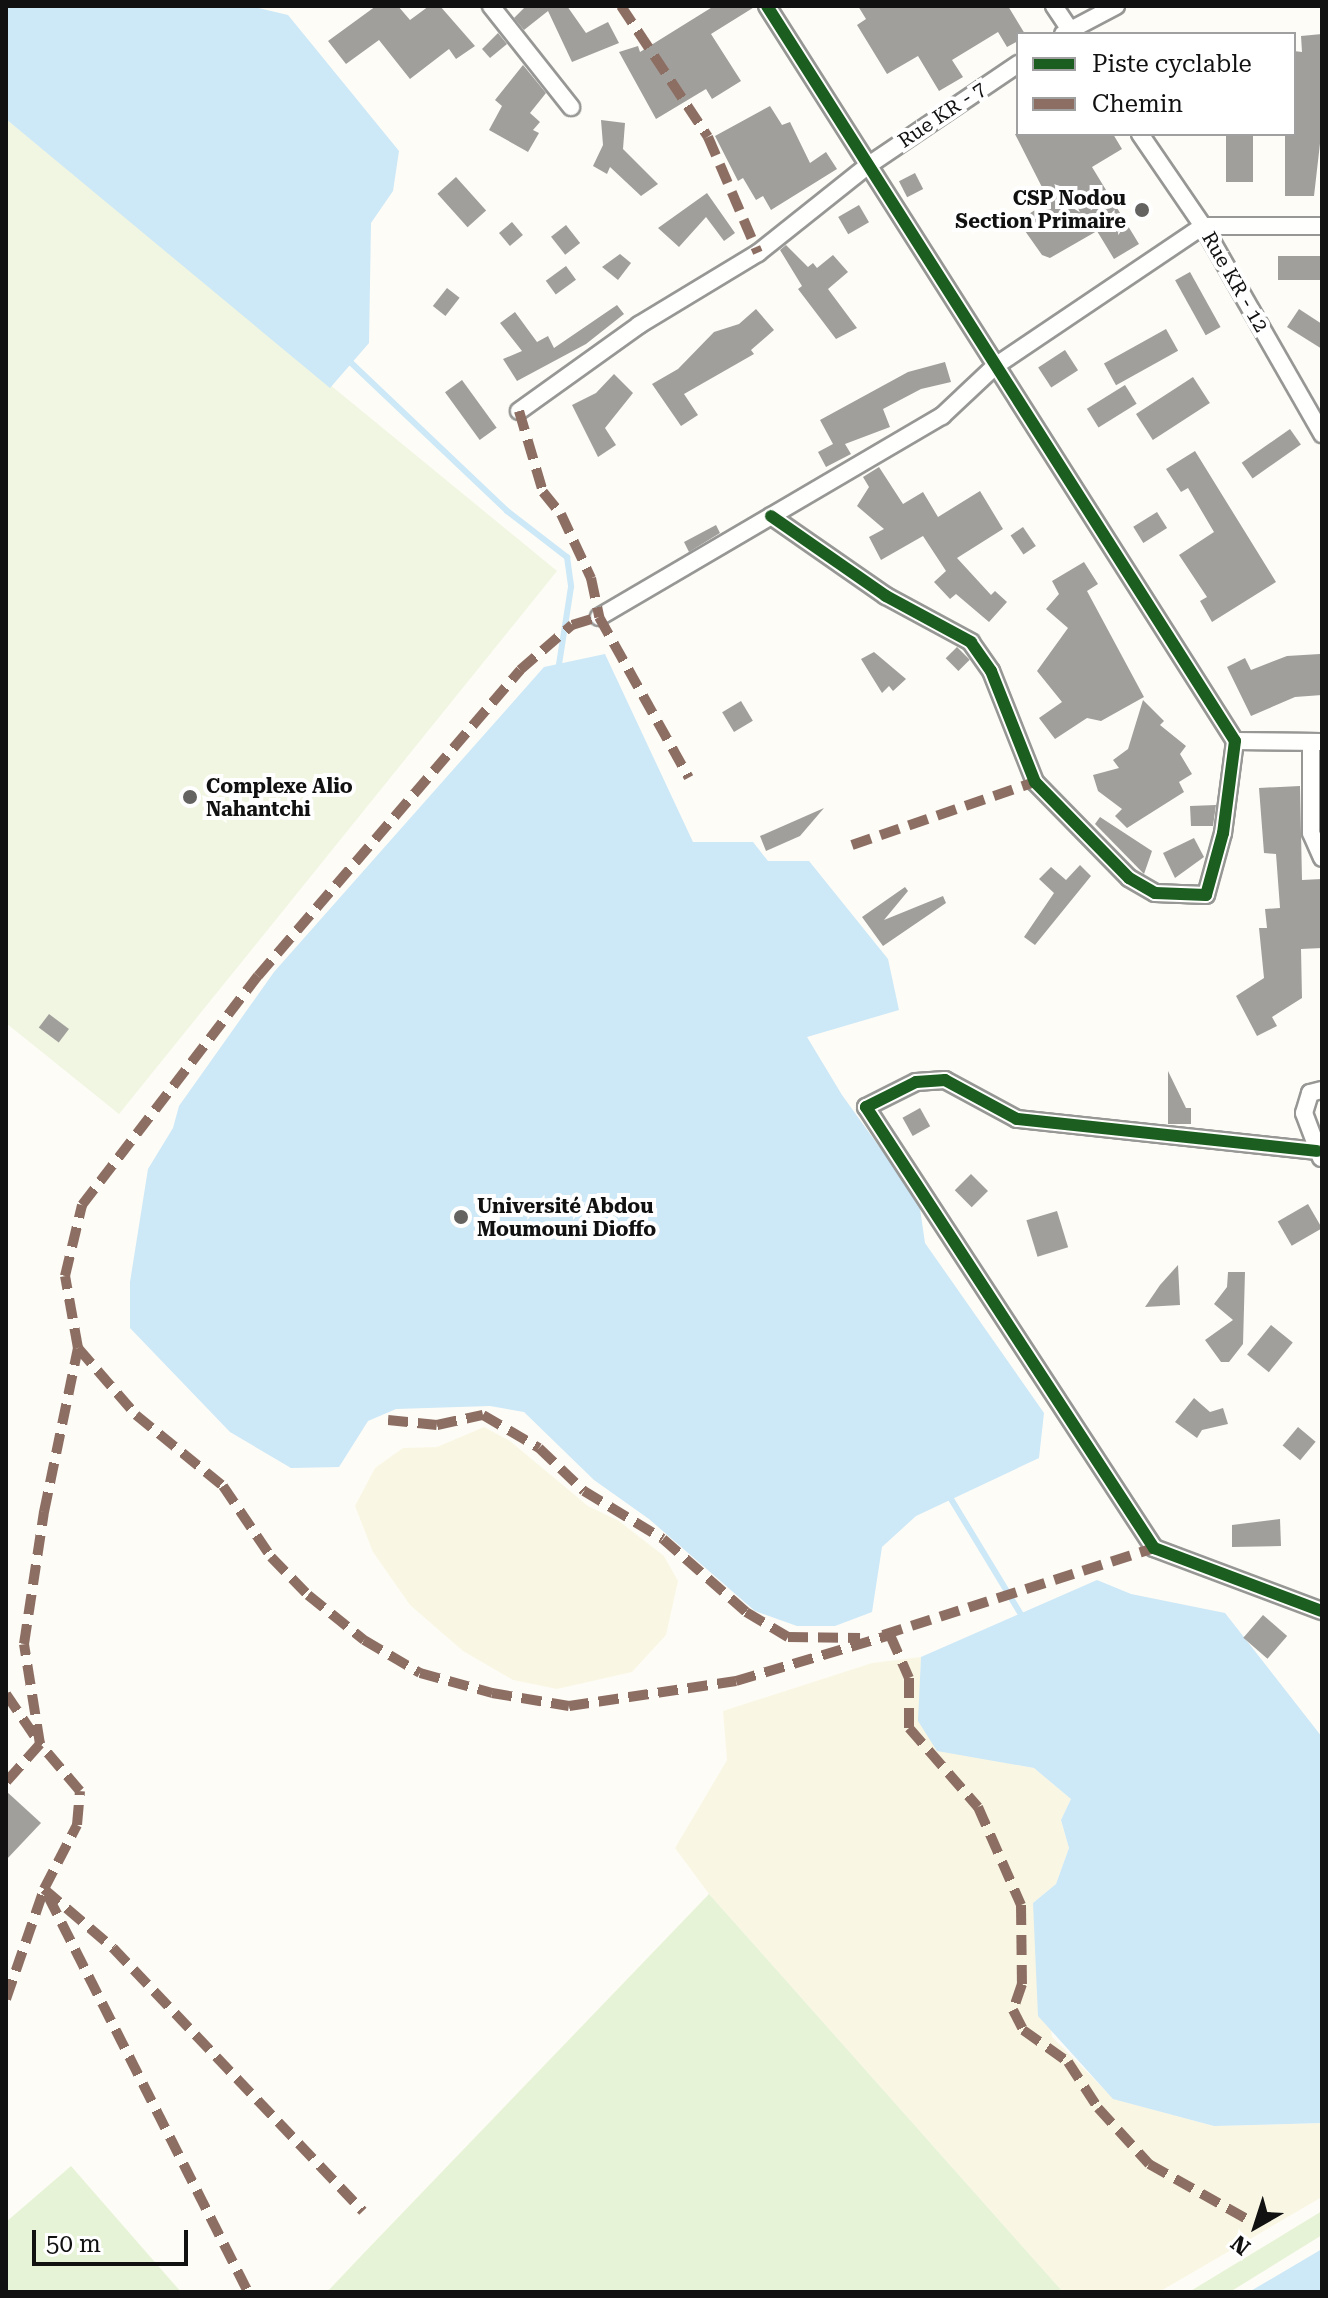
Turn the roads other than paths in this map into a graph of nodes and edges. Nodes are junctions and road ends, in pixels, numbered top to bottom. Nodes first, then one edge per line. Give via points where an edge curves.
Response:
1 (491, 6) edge
2 (767, 6) edge
3 (1054, 6) edge
4 (1116, 6) edge
5 (1067, 32) edge
6 (1070, 32) edge
7 (1016, 65) edge
8 (571, 107) dead end
9 (1141, 136) edge
10 (866, 167) junction
11 (1203, 226) junction
12 (1322, 226) edge
13 (994, 367) junction
14 (519, 411) dead end
15 (1322, 434) edge
16 (771, 516) junction
17 (599, 617) dead end
18 (1235, 741) junction
19 (1317, 742) edge
20 (1322, 858) edge
21 (1322, 1090) edge
22 (1319, 1156) edge
23 (1322, 1611) edge

1 - 8 street
2 - 10 street
3 - 5 street
4 - 6 street
7 - 10 street, Rue KR - 7
9 - 11 street, Rue KR - 12
10 - 13 street
10 - 14 street, Rue KR - 7 via 758,253 639,325
11 - 12 street
11 - 13 street
11 - 15 street, Rue KR - 12
13 - 16 street via 942,416
13 - 18 street
16 - 17 street
16 - 18 street via 879,592 971,642 991,671 1035,782 1141,888 1179,898 1201,897 1209,891
18 - 19 street
19 - 20 street via 1311,833
21 - 22 street via 1310,1093 1304,1113
22 - 23 street via 1017,1119 945,1080 931,1078 866,1107 1154,1548

